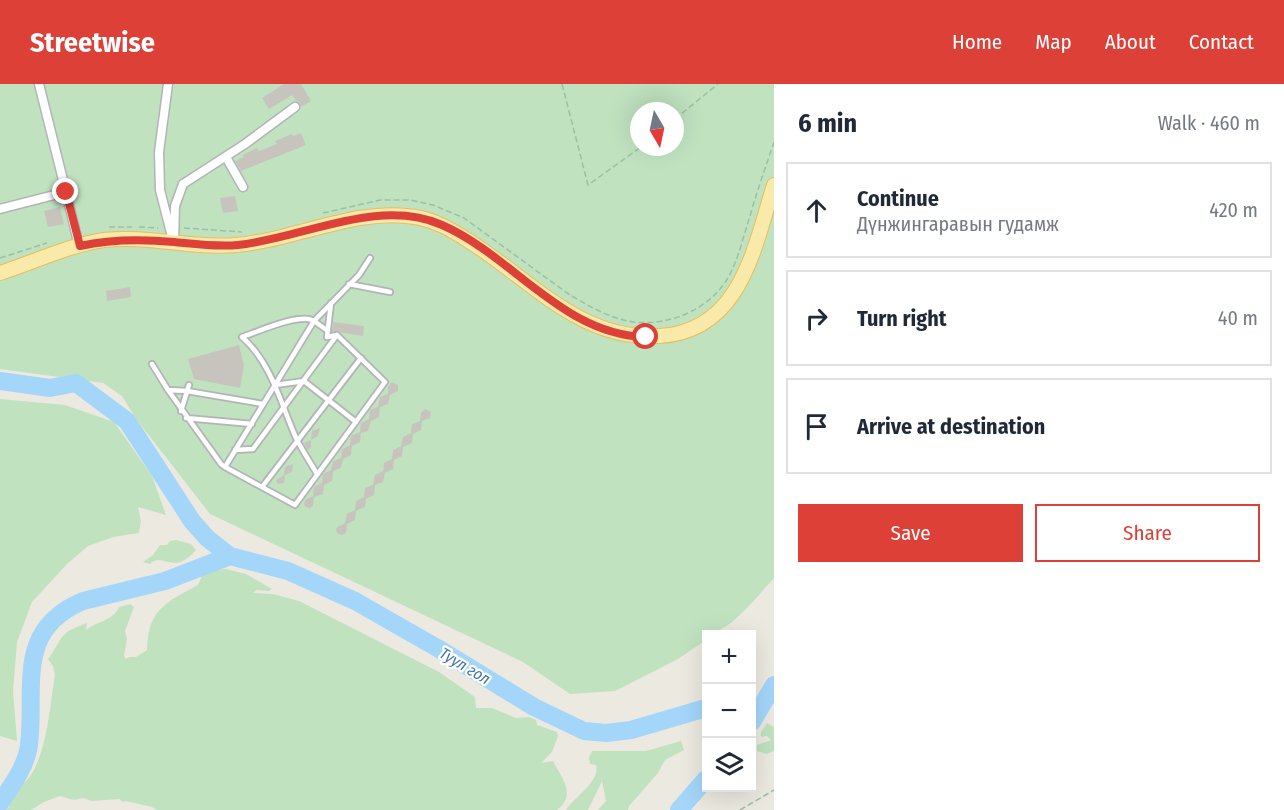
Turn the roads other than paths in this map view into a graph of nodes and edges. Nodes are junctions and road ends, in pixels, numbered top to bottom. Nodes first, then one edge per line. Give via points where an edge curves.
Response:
1 (39, 84) edge
2 (168, 84) edge
3 (296, 106) dead end
4 (226, 157) junction
5 (774, 185) edge
6 (243, 187) dead end
7 (66, 192) junction
8 (0, 210) edge
9 (172, 233) junction
10 (80, 246) junction
11 (370, 258) dead end
12 (0, 273) edge
13 (349, 284) junction
14 (390, 291) dead end
15 (331, 303) junction
16 (314, 321) junction
17 (328, 331) junction
18 (336, 335) junction
19 (361, 358) junction
20 (152, 364) dead end
21 (304, 381) junction
22 (275, 385) junction
23 (188, 388) junction
24 (168, 390) junction
25 (330, 399) junction
26 (263, 404) junction
27 (284, 409) junction
28 (182, 411) junction
29 (186, 418) junction
30 (356, 422) junction
31 (252, 424) junction
32 (298, 441) junction
33 (235, 450) junction
34 (225, 467) junction
35 (317, 474) junction
36 (262, 487) junction

1 - 7 street
2 - 9 street via 159,152 160,190
3 - 4 street
4 - 6 street
4 - 9 street via 183,184
5 - 9 main road via 738,288 708,321 687,332 665,336 631,337 594,325 549,299 453,231 417,217 370,215 268,241 235,245
7 - 8 street
7 - 10 street
9 - 10 main road
10 - 12 main road
11 - 13 lane
13 - 14 lane
13 - 15 lane
15 - 16 lane
15 - 17 lane
16 - 17 lane
16 - 22 lane
16 - 22 lane via 298,319 242,337 253,347
17 - 18 lane via 327,337
18 - 19 lane
18 - 21 lane
19 - 25 lane
19 - 30 lane via 385,382
20 - 24 lane
21 - 22 lane
21 - 25 lane
21 - 27 lane
22 - 26 lane
22 - 27 lane
23 - 24 lane
23 - 26 lane
23 - 28 lane
24 - 28 lane
25 - 30 lane
25 - 32 lane
26 - 31 lane
27 - 32 lane
27 - 33 lane via 253,449
28 - 29 lane
29 - 31 lane
29 - 34 lane
30 - 35 lane
31 - 33 lane
32 - 35 lane
32 - 36 lane
33 - 34 lane
34 - 36 lane
35 - 36 lane via 295,505

